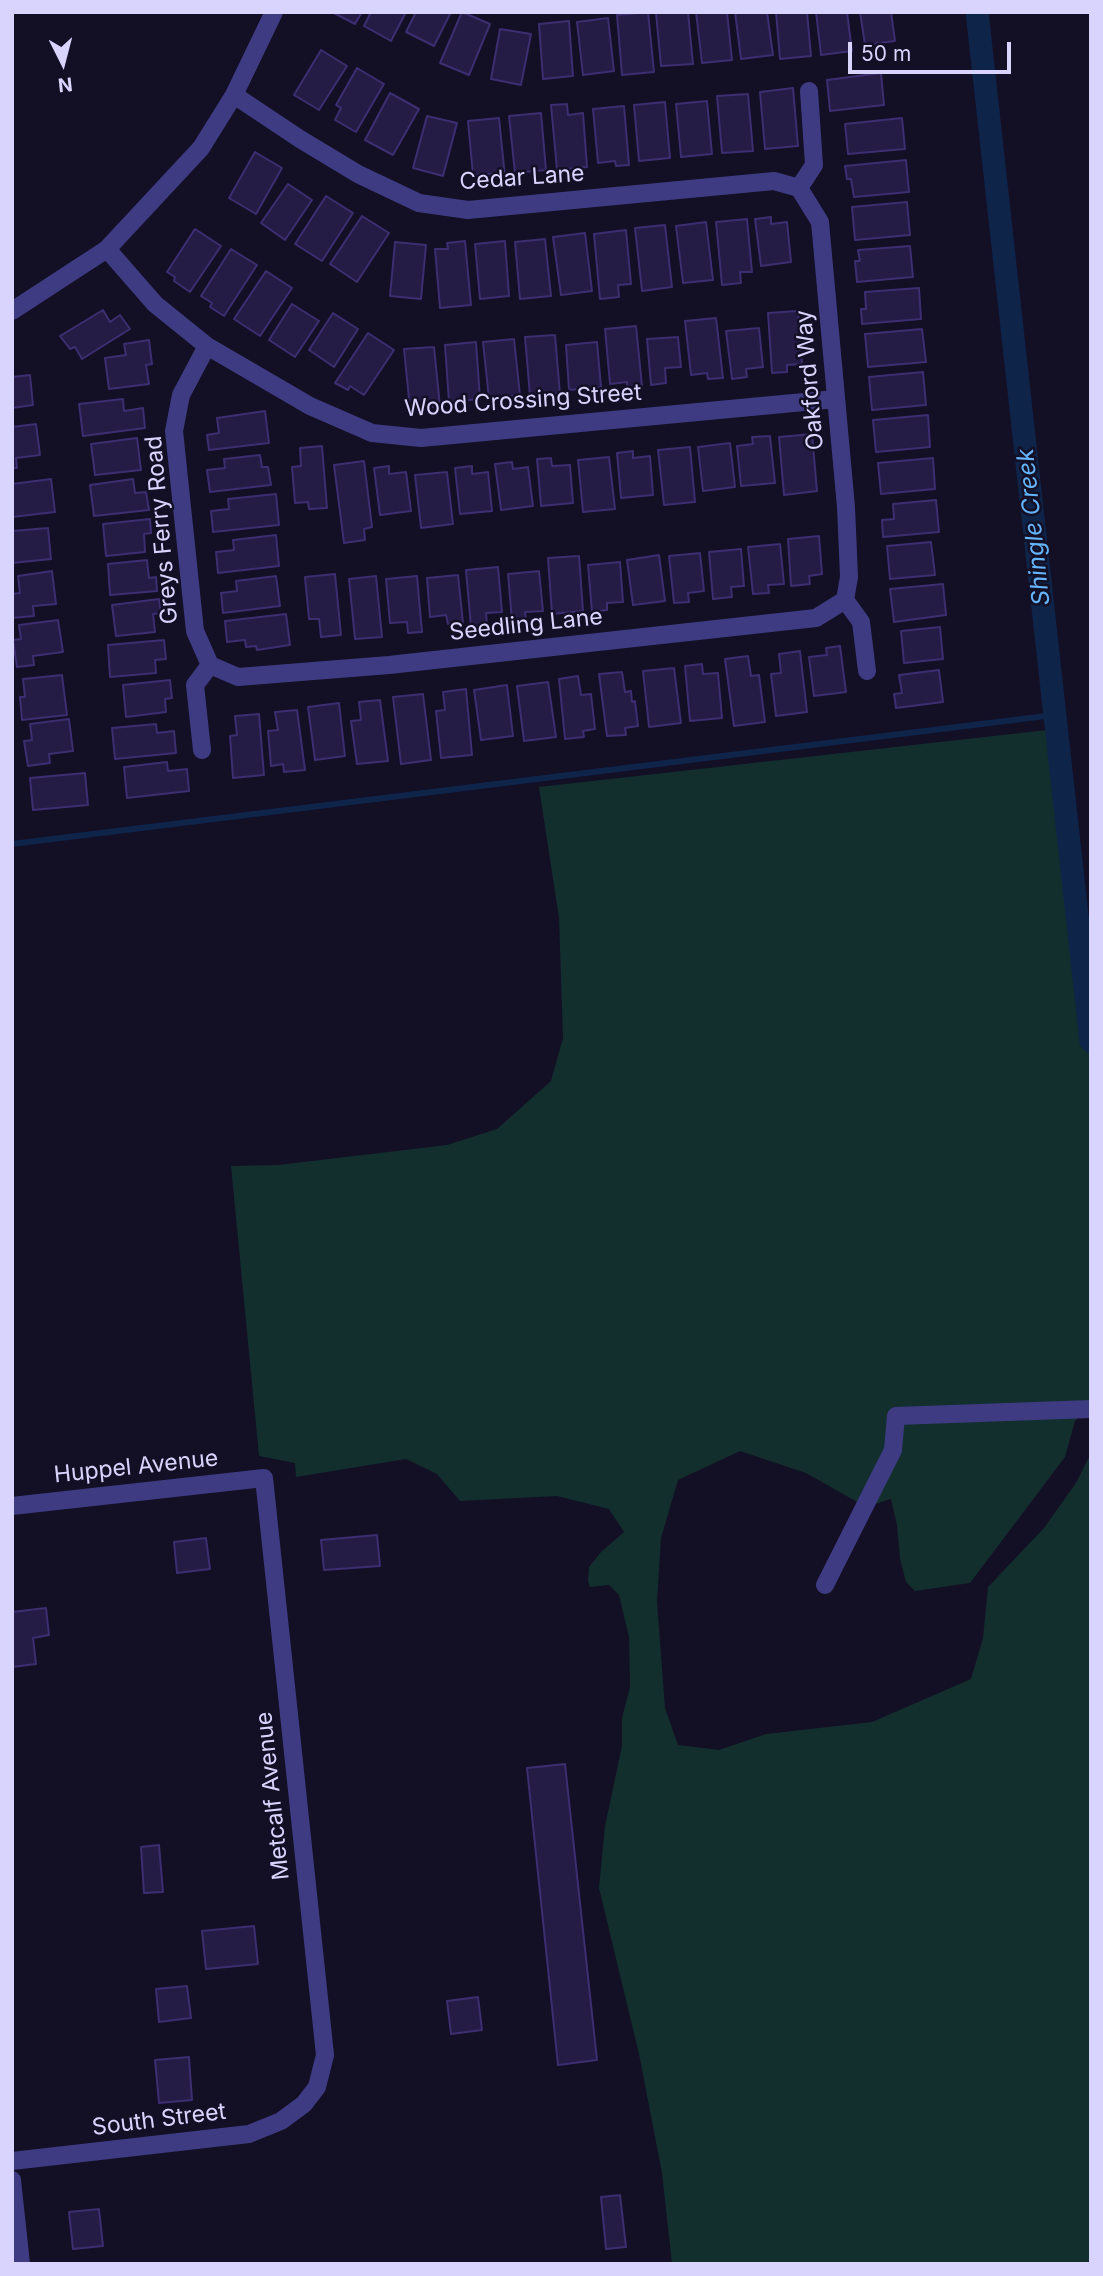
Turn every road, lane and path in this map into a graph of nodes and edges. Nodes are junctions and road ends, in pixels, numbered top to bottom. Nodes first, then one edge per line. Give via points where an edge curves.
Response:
1 (274, 12) edge
2 (810, 91) dead end
3 (234, 95) junction
4 (799, 188) junction
5 (107, 248) junction
6 (12, 311) edge
7 (207, 346) junction
8 (836, 398) junction
9 (845, 600) junction
10 (210, 665) junction
11 (867, 671) dead end
12 (202, 750) dead end
13 (1091, 1409) edge
14 (264, 1478) joint
15 (12, 1506) edge
16 (825, 1586) dead end
17 (304, 2104) joint
18 (12, 2161) edge
19 (12, 2180) edge
20 (21, 2264) edge

1 - 3 street
2 - 4 street via 814,165
3 - 4 street, Cedar Lane via 358,174 419,203 468,210 774,181
3 - 5 street via 201,148
4 - 8 street, Oakford Way via 820,222
5 - 6 street
5 - 7 street, Wood Crossing Street via 155,304
7 - 8 street, Wood Crossing Street via 322,412 372,433 421,438
7 - 10 street, Greys Ferry Road via 181,395 174,431 195,631
8 - 9 street, Oakford Way via 846,507 849,577
9 - 10 street, Seedling Lane via 816,618 389,665 238,677
9 - 11 street via 862,622
10 - 12 street via 195,685
13 - 16 street via 896,1416 893,1450
14 - 15 street, Huppel Avenue
14 - 17 street, Metcalf Avenue via 325,2055 317,2087
17 - 18 street, South Street via 281,2121 249,2134
19 - 20 street

